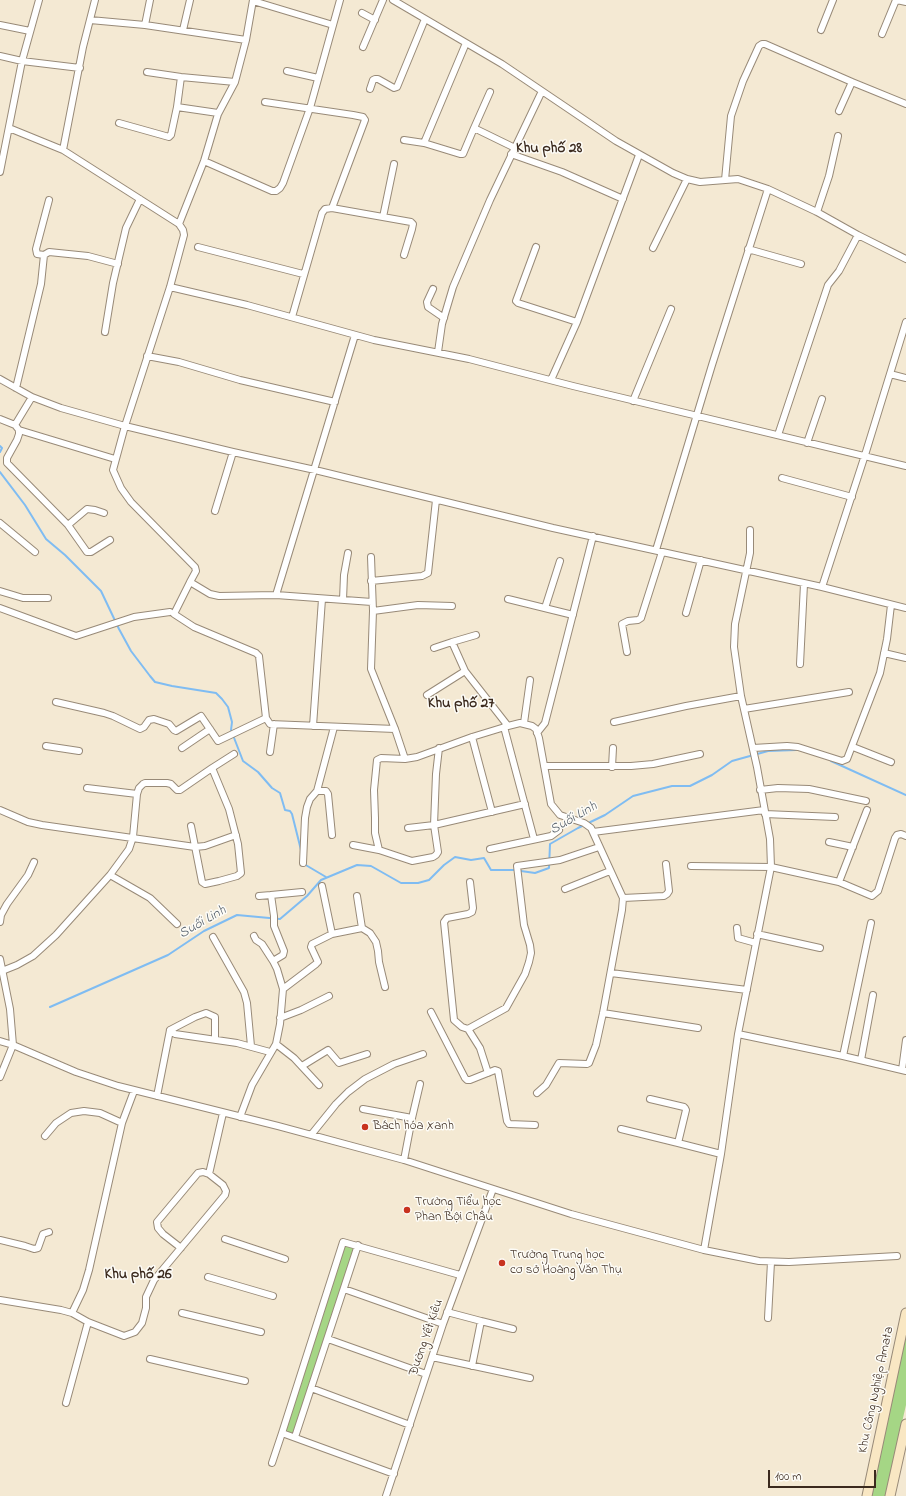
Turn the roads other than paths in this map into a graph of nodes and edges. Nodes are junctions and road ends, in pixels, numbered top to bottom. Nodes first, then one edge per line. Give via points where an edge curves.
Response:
1 (39, 0) edge
2 (95, 0) edge
3 (150, 0) edge
4 (190, 0) edge
5 (253, 0) edge
6 (340, 0) edge
7 (384, 0) edge
8 (393, 0) edge
9 (833, 0) edge
10 (897, 0) edge
11 (905, 1) edge
12 (362, 13) dead end
13 (425, 19) junction
14 (90, 20) junction
15 (375, 20) junction
16 (0, 24) edge
17 (145, 25) junction
18 (333, 25) junction
19 (183, 30) junction
20 (821, 30) dead end
21 (30, 31) junction
22 (882, 34) dead end
23 (246, 40) junction
24 (466, 43) junction
25 (363, 47) dead end
26 (0, 56) edge
27 (22, 61) junction
28 (80, 68) junction
29 (287, 71) dead end
30 (147, 72) dead end
31 (181, 77) junction
32 (318, 78) junction
33 (235, 82) junction
34 (852, 82) junction
35 (370, 89) dead end
36 (542, 91) junction
37 (490, 92) dead end
38 (265, 102) dead end
39 (906, 104) edge
40 (177, 106) junction
41 (310, 108) junction
42 (839, 111) dead end
43 (218, 112) junction
44 (119, 123) dead end
45 (9, 128) junction
46 (474, 128) junction
47 (838, 136) dead end
48 (404, 140) dead end
49 (424, 143) junction
50 (514, 148) junction
51 (63, 150) junction
52 (511, 154) junction
53 (639, 155) junction
54 (204, 161) junction
55 (394, 164) dead end
56 (0, 172) edge
57 (687, 179) junction
58 (725, 180) junction
59 (768, 189) junction
60 (140, 199) junction
61 (623, 199) junction
62 (49, 200) dead end
63 (332, 208) junction
64 (817, 212) junction
65 (383, 217) junction
66 (180, 224) junction
67 (858, 235) junction
68 (198, 247) dead end
69 (536, 248) dead end
70 (653, 248) dead end
71 (748, 249) junction
72 (44, 255) junction
73 (404, 255) dead end
74 (906, 259) edge
75 (118, 264) junction
76 (801, 264) dead end
77 (303, 274) junction
78 (170, 287) junction
79 (433, 289) dead end
80 (671, 309) dead end
81 (292, 317) junction
82 (444, 318) junction
83 (577, 322) junction
84 (906, 322) edge
85 (105, 332) dead end
86 (356, 335) junction
87 (438, 352) junction
88 (147, 356) junction
89 (890, 374) junction
90 (906, 378) edge
91 (0, 379) edge
92 (551, 380) junction
93 (16, 388) junction
94 (32, 397) junction
95 (822, 399) dead end
96 (633, 401) junction
97 (335, 402) junction
98 (696, 416) junction
99 (0, 419) edge
100 (125, 426) junction
101 (17, 428) junction
102 (778, 435) junction
103 (808, 443) junction
104 (233, 452) junction
105 (865, 456) junction
106 (115, 459) junction
107 (906, 466) edge
108 (315, 470) junction
109 (782, 478) dead end
110 (852, 497) junction
111 (436, 500) junction
112 (215, 511) dead end
113 (104, 513) dead end
114 (0, 523) edge
115 (68, 525) junction
116 (750, 530) dead end
117 (593, 536) junction
118 (110, 540) dead end
119 (659, 551) junction
120 (35, 552) dead end
121 (348, 553) dead end
122 (371, 557) dead end
123 (701, 560) junction
124 (560, 561) dead end
125 (746, 571) junction
126 (371, 581) junction
127 (190, 582) junction
128 (804, 584) junction
129 (822, 587) junction
130 (0, 591) edge
131 (276, 596) junction
132 (48, 598) dead end
133 (322, 599) junction
134 (508, 599) dead end
135 (343, 600) junction
136 (372, 602) junction
137 (891, 605) junction
138 (452, 606) dead end
139 (0, 608) edge
140 (545, 608) junction
141 (906, 608) edge
142 (372, 611) junction
143 (170, 612) dead end
144 (686, 613) dead end
145 (573, 615) junction
146 (476, 635) dead end
147 (452, 642) junction
148 (434, 648) dead end
149 (627, 652) dead end
150 (884, 653) junction
151 (906, 658) edge
152 (800, 664) dead end
153 (465, 671) junction
154 (530, 680) dead end
155 (850, 692) dead end
156 (427, 695) dead end
157 (741, 696) junction
158 (56, 702) dead end
159 (744, 709) junction
160 (266, 718) junction
161 (614, 722) dead end
162 (524, 723) junction
163 (274, 724) junction
164 (313, 726) junction
165 (506, 726) junction
166 (334, 727) junction
167 (396, 728) junction
168 (210, 729) junction
169 (538, 733) junction
170 (472, 737) junction
171 (46, 746) dead end
172 (852, 747) junction
173 (182, 748) dead end
174 (439, 748) junction
175 (613, 748) dead end
176 (753, 748) junction
177 (79, 751) dead end
178 (270, 752) dead end
179 (234, 754) dead end
180 (700, 754) dead end
181 (405, 758) junction
182 (891, 762) dead end
183 (544, 766) junction
184 (612, 767) junction
185 (212, 768) junction
186 (87, 788) dead end
187 (760, 790) junction
188 (317, 791) junction
189 (137, 794) junction
190 (866, 801) dead end
191 (524, 804) junction
192 (0, 810) edge
193 (867, 810) dead end
194 (492, 812) junction
195 (765, 812) junction
196 (835, 817) dead end
197 (434, 825) junction
198 (191, 826) dead end
199 (408, 828) dead end
200 (559, 830) dead end
201 (592, 830) junction
202 (236, 835) junction
203 (332, 836) dead end
204 (906, 836) edge
205 (133, 837) junction
206 (534, 839) junction
207 (829, 842) dead end
208 (353, 846) dead end
209 (195, 847) junction
210 (599, 847) junction
211 (853, 847) junction
212 (490, 849) dead end
213 (379, 850) junction
214 (34, 862) dead end
215 (303, 863) dead end
216 (666, 864) dead end
217 (691, 866) dead end
218 (771, 867) junction
219 (610, 871) junction
220 (110, 875) junction
221 (470, 882) dead end
222 (840, 882) junction
223 (322, 886) dead end
224 (565, 890) dead end
225 (302, 892) dead end
226 (271, 895) junction
227 (259, 896) dead end
228 (357, 896) dead end
229 (623, 898) junction
230 (0, 922) edge
231 (871, 923) dead end
232 (177, 924) dead end
233 (362, 928) junction
234 (737, 928) dead end
235 (332, 934) junction
236 (757, 934) junction
237 (254, 936) dead end
238 (213, 937) dead end
239 (756, 943) junction
240 (820, 948) dead end
241 (0, 959) edge
242 (273, 961) junction
243 (2, 970) junction
244 (611, 973) junction
245 (385, 987) dead end
246 (283, 989) junction
247 (746, 990) junction
248 (874, 995) dead end
249 (329, 996) dead end
250 (431, 1012) dead end
251 (603, 1013) junction
252 (280, 1018) junction
253 (468, 1028) junction
254 (698, 1028) dead end
255 (170, 1030) junction
256 (738, 1034) junction
257 (215, 1039) junction
258 (906, 1040) edge
259 (0, 1041) edge
260 (276, 1044) junction
261 (13, 1045) junction
262 (251, 1046) junction
263 (270, 1052) junction
264 (367, 1054) dead end
265 (423, 1054) dead end
266 (843, 1056) junction
267 (861, 1060) junction
268 (302, 1066) junction
269 (904, 1070) edge
270 (488, 1073) junction
271 (0, 1077) edge
272 (420, 1084) dead end
273 (319, 1085) dead end
274 (134, 1091) junction
275 (537, 1094) dead end
276 (157, 1096) junction
277 (650, 1099) dead end
278 (363, 1109) dead end
279 (223, 1113) junction
280 (240, 1117) junction
281 (412, 1118) junction
282 (122, 1123) junction
283 (535, 1124) dead end
284 (621, 1128) dead end
285 (311, 1135) junction
286 (45, 1136) dead end
287 (678, 1143) junction
288 (721, 1154) junction
289 (404, 1160) junction
290 (208, 1174) junction
291 (493, 1189) junction
292 (49, 1232) dead end
293 (225, 1239) dead end
294 (0, 1240) edge
295 (358, 1246) junction
296 (181, 1248) junction
297 (704, 1250) junction
298 (897, 1256) dead end
299 (285, 1259) dead end
300 (771, 1262) junction
301 (460, 1275) junction
302 (208, 1278) dead end
303 (344, 1289) junction
304 (273, 1296) dead end
305 (0, 1300) edge
306 (447, 1312) junction
307 (72, 1313) junction
308 (182, 1313) dead end
309 (906, 1313) edge
310 (768, 1318) dead end
311 (481, 1321) junction
312 (88, 1322) junction
313 (443, 1324) junction
314 (513, 1329) dead end
315 (261, 1332) dead end
316 (328, 1339) junction
317 (432, 1357) junction
318 (150, 1359) dead end
319 (472, 1366) junction
320 (426, 1374) junction
321 (530, 1378) dead end
322 (245, 1381) dead end
323 (311, 1388) junction
324 (66, 1403) dead end
325 (906, 1424) edge
326 (410, 1425) junction
327 (282, 1433) junction
328 (295, 1437) junction
329 (272, 1463) dead end
330 (394, 1474) junction
331 (386, 1496) edge
332 (867, 1496) edge
333 (890, 1496) edge

1 - 21 street
2 - 14 street
3 - 17 street
4 - 19 street
5 - 18 street
5 - 23 street
6 - 18 street
7 - 15 street
8 - 13 street
9 - 20 street
10 - 11 street
10 - 22 street
12 - 15 street
13 - 24 street
13 - 35 street via 397,87 375,79
14 - 17 street
14 - 28 street
15 - 25 street
16 - 21 street
17 - 19 street
18 - 32 street
19 - 23 street
21 - 27 street
23 - 33 street
24 - 36 street
24 - 49 street
26 - 27 street
27 - 28 street
27 - 45 street
28 - 51 street
29 - 32 street
30 - 31 street
31 - 33 street
31 - 40 street
32 - 41 street
33 - 43 street
34 - 39 street
34 - 42 street
34 - 58 street via 765,44 759,46 731,116
36 - 50 street
36 - 53 street
37 - 46 street
38 - 41 street
40 - 43 street
40 - 44 street via 170,137
41 - 54 street via 283,182 276,191
41 - 63 street via 363,117 365,120
43 - 54 street
45 - 51 street
45 - 56 street
46 - 49 street via 462,154
46 - 50 street
47 - 64 street
48 - 49 street
50 - 52 street
51 - 60 street
52 - 61 street via 562,172
52 - 82 street via 453,287
53 - 57 street
53 - 61 street
54 - 66 street
55 - 65 street
57 - 58 street via 700,182
57 - 70 street
58 - 59 street via 738,179
59 - 64 street
59 - 71 street
60 - 66 street
60 - 75 street via 126,228
61 - 83 street
62 - 72 street via 36,249 37,254
63 - 65 street
63 - 77 street via 325,209 322,213
64 - 67 street
65 - 73 street via 406,220 413,224
66 - 78 street via 184,235
67 - 74 street
67 - 102 street via 839,271 828,285
68 - 77 street
69 - 83 street via 516,300 518,303
71 - 76 street
71 - 98 street
72 - 75 street via 49,252 88,256
72 - 93 street via 41,284
75 - 85 street
77 - 81 street
78 - 81 street
78 - 88 street
79 - 82 street via 427,302 428,308
80 - 96 street
81 - 86 street
82 - 87 street
83 - 92 street
84 - 89 street
86 - 87 street
86 - 97 street
87 - 92 street
88 - 97 street
88 - 100 street
89 - 90 street
89 - 105 street
91 - 93 street
92 - 96 street
93 - 94 street
94 - 100 street
94 - 101 street
95 - 103 street
96 - 98 street
97 - 108 street
98 - 102 street
98 - 119 street
99 - 101 street
100 - 104 street
100 - 106 street
101 - 106 street
101 - 115 street via 17,440 7,463
102 - 103 street
103 - 105 street
104 - 108 street
104 - 112 street
105 - 107 street
105 - 110 street
106 - 127 street via 113,470 131,502 195,568
108 - 111 street
108 - 131 street
109 - 110 street
110 - 129 street
111 - 117 street
111 - 126 street via 428,573 422,576
113 - 115 street via 87,509
114 - 120 street
115 - 118 street via 89,553
116 - 125 street via 750,553
117 - 119 street
117 - 145 street
119 - 123 street
119 - 149 street via 641,618 622,624
121 - 135 street
122 - 126 street
123 - 125 street
123 - 144 street
124 - 140 street
125 - 128 street
125 - 157 street via 735,624 734,647
126 - 136 street
127 - 131 street via 210,594 219,596
127 - 160 street via 174,614 194,627 259,656
128 - 129 street
128 - 152 street
129 - 137 street
130 - 132 street via 23,598
131 - 133 street
133 - 135 street
133 - 164 street
134 - 140 street
135 - 136 street
136 - 142 street
137 - 141 street
137 - 150 street
138 - 142 street via 418,606
139 - 143 street via 76,636 134,617
140 - 145 street
142 - 167 street via 371,669
145 - 169 street via 545,723
146 - 147 street
147 - 148 street
147 - 153 street
150 - 151 street
150 - 172 street via 880,673
153 - 156 street
153 - 165 street
154 - 162 street
155 - 159 street
157 - 159 street
157 - 161 street
158 - 168 street via 104,713 140,729 149,720 154,719 169,724 176,731 201,716
159 - 176 street
160 - 163 street via 270,724
160 - 168 street via 218,741
162 - 165 street
162 - 169 street via 532,726
163 - 164 street
163 - 178 street
164 - 166 street
165 - 170 street
165 - 191 street
166 - 167 street
166 - 188 street
167 - 181 street
168 - 173 street
169 - 183 street
170 - 174 street
170 - 194 street
171 - 177 street
172 - 176 street via 847,759 842,762 798,747
172 - 182 street
174 - 181 street via 417,757
174 - 197 street
175 - 184 street
176 - 187 street
179 - 185 street
180 - 184 street via 653,764
181 - 213 street via 377,760 374,790 375,832
183 - 184 street
183 - 201 street via 553,808 560,815 584,823
185 - 189 street via 180,790 167,783 145,783
185 - 202 street via 229,809
186 - 189 street
187 - 190 street via 809,789
187 - 195 street
188 - 203 street via 326,791 328,794
188 - 215 street via 307,807
189 - 205 street
191 - 194 street
191 - 206 street
192 - 205 street via 28,822
193 - 211 street
194 - 197 street
195 - 196 street
195 - 201 street
195 - 218 street
197 - 199 street
197 - 213 street via 438,852 433,857 412,861
198 - 209 street
200 - 206 street via 551,836
201 - 210 street
202 - 209 street
202 - 209 street via 241,873 219,882 205,884 200,880
204 - 222 street via 901,834 895,838 876,894 872,896
205 - 209 street
205 - 220 street via 124,857
206 - 212 street
207 - 211 street
208 - 213 street
210 - 219 street
210 - 253 street via 554,860 517,866 524,924 530,945 529,962 506,1008
211 - 222 street
214 - 230 street via 7,904
216 - 229 street via 668,894
217 - 218 street
218 - 222 street
218 - 236 street
219 - 224 street
219 - 229 street
220 - 232 street via 150,898
220 - 243 street via 56,935 33,956
221 - 253 street via 472,912 447,918 444,922 454,1020 462,1027
223 - 235 street
225 - 226 street
226 - 227 street
226 - 242 street via 274,926 284,954
228 - 233 street
229 - 244 street
231 - 266 street
233 - 235 street
233 - 245 street via 370,933 376,942
234 - 239 street via 738,938
235 - 246 street via 312,944 318,962
236 - 239 street
236 - 240 street
237 - 242 street
238 - 262 street via 244,992
239 - 247 street
241 - 243 street
242 - 246 street
243 - 261 street via 10,1009
244 - 247 street
244 - 251 street
246 - 252 street
247 - 256 street
248 - 267 street
249 - 252 street
250 - 270 street via 467,1080
251 - 254 street
251 - 275 street via 589,1063 559,1063 546,1085
252 - 260 street
253 - 270 street via 480,1048
255 - 257 street via 175,1034
255 - 257 street via 206,1013 215,1017
255 - 276 street
256 - 266 street
256 - 288 street
257 - 262 street
258 - 269 street
259 - 261 street
260 - 263 street
260 - 268 street
261 - 271 street
261 - 274 street via 76,1072
262 - 263 street
263 - 280 street via 252,1085
264 - 268 street via 339,1063 328,1050
265 - 285 street via 394,1064 365,1079 336,1104
266 - 267 street
267 - 269 street
268 - 273 street
270 - 283 street via 498,1071 507,1122
272 - 281 street
274 - 276 street
274 - 282 street
276 - 279 street
277 - 287 street via 685,1108
278 - 281 street
279 - 280 street
279 - 290 street
280 - 285 street
281 - 289 street
282 - 286 street via 100,1113 71,1113
282 - 307 street via 89,1270
284 - 287 street
285 - 289 street
287 - 288 street
288 - 297 street
289 - 291 street
290 - 296 street via 223,1185 225,1195
290 - 296 street via 198,1173 157,1222 163,1234
291 - 297 street via 571,1214
291 - 301 street, Đường Yết Kiêu
292 - 294 street via 43,1234 38,1248 34,1249
293 - 299 street
295 - 301 street
295 - 303 street
295 - 327 street via 343,1242
296 - 312 street via 154,1280 146,1297 142,1323 135,1332 124,1336
297 - 300 street
298 - 300 street
300 - 310 street
301 - 306 street, Đường Yết Kiêu
302 - 304 street
303 - 313 street
303 - 316 street
305 - 307 street
306 - 311 street
306 - 313 street, Đường Yết Kiêu
307 - 312 street
308 - 315 street
309 - 332 street, Khu Công Nghiệp Amata
311 - 314 street
311 - 319 street
312 - 324 street
313 - 317 street, Đường Yết Kiêu
316 - 320 street
316 - 323 street
317 - 319 street
317 - 320 street, Đường Yết Kiêu
318 - 322 street
319 - 321 street
320 - 326 street, Đường Yết Kiêu
323 - 326 street
323 - 328 street
325 - 333 street
326 - 330 street, Đường Yết Kiêu
327 - 328 street
327 - 329 street
328 - 330 street
330 - 331 street, Đường Yết Kiêu

